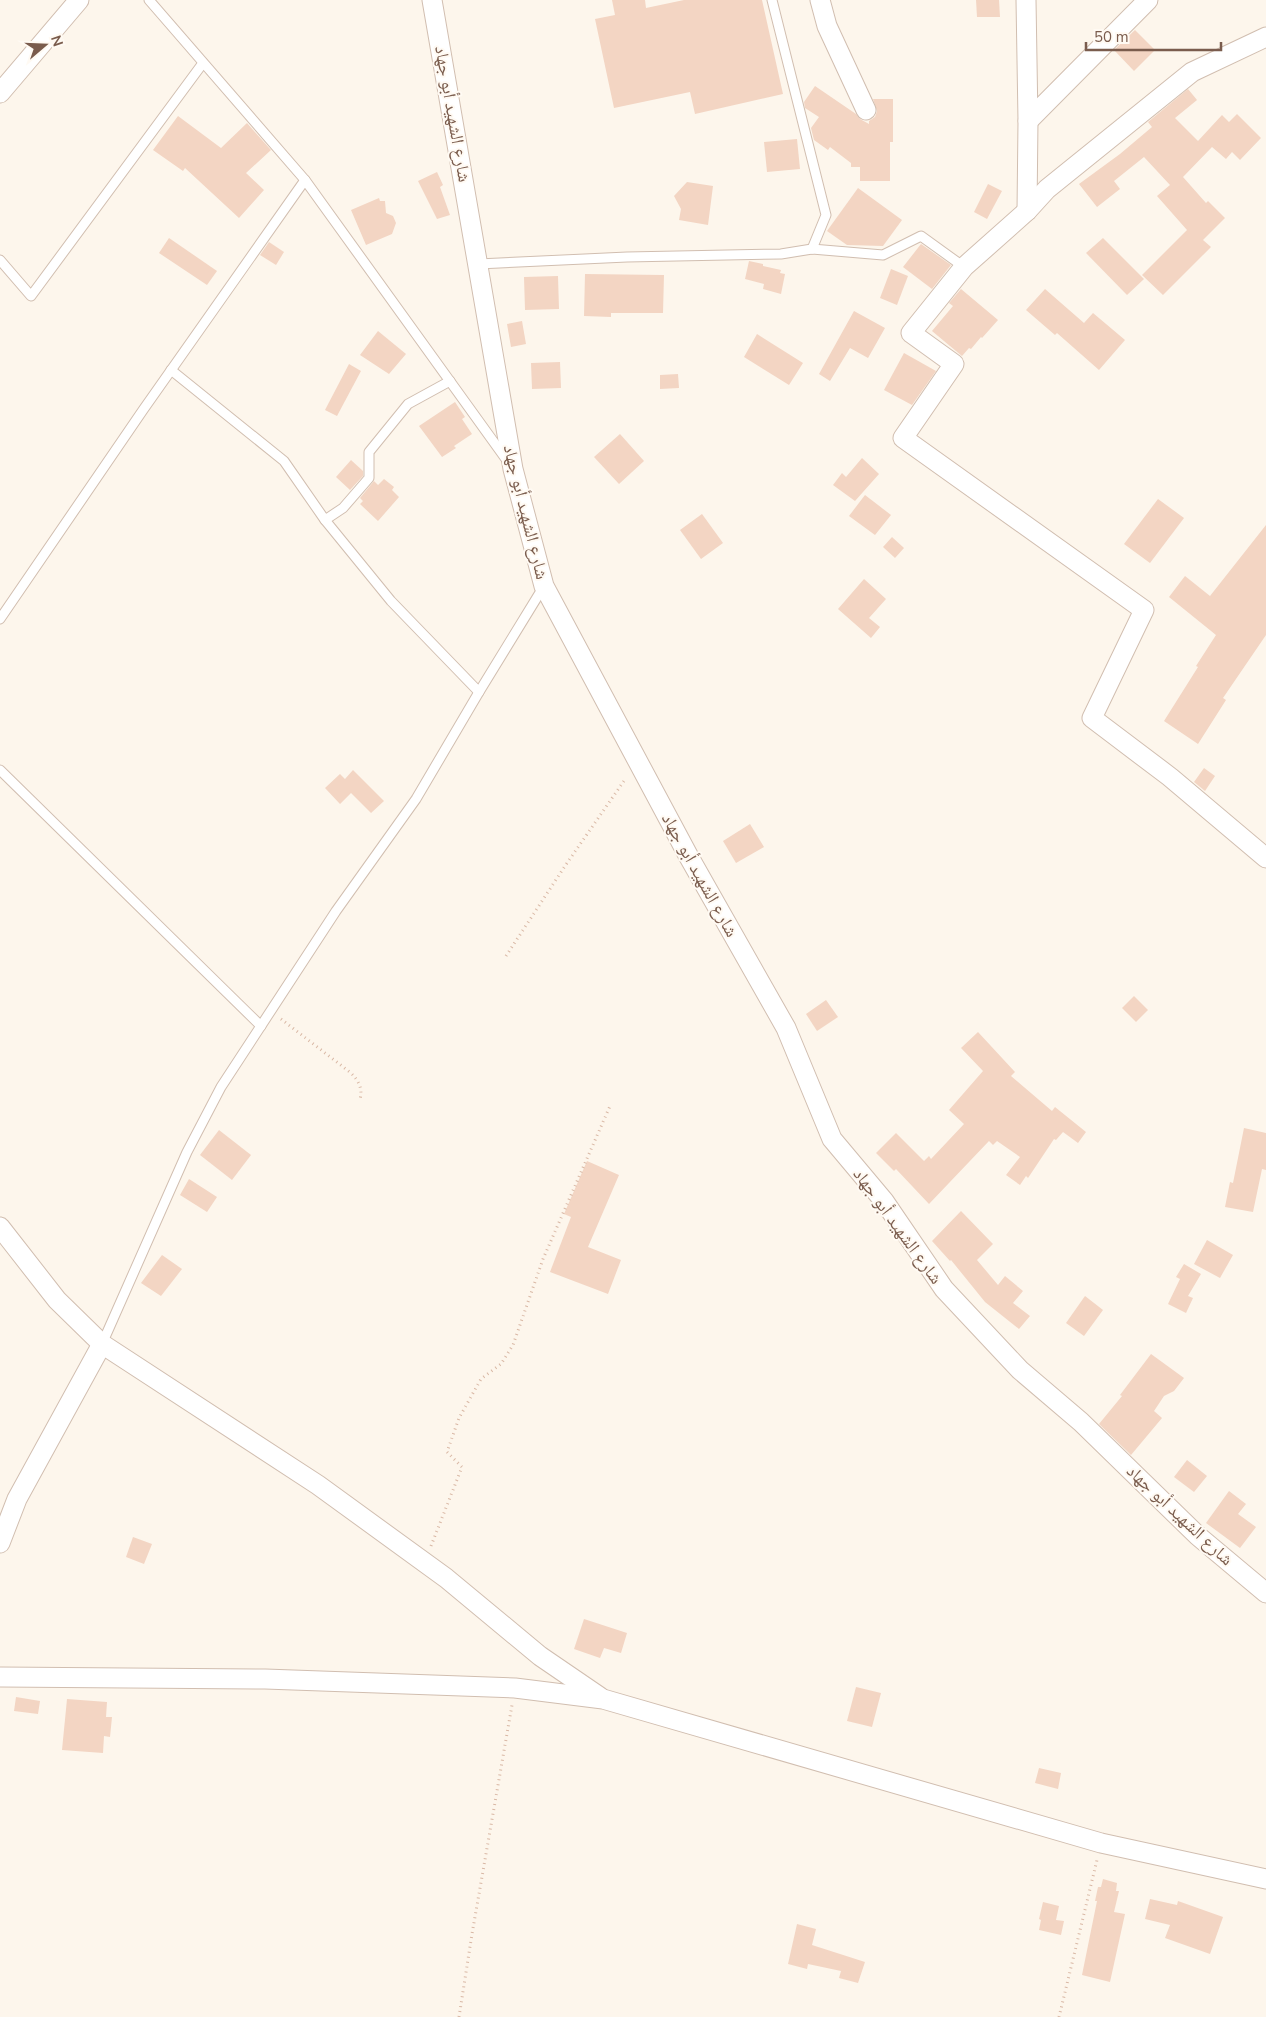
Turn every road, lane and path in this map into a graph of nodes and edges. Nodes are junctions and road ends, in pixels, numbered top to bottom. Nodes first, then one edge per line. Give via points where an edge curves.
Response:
1 (79, 0) edge
2 (149, 0) edge
3 (432, 0) edge
4 (772, 0) edge
5 (820, 0) edge
6 (1026, 0) edge
7 (1148, 0) edge
8 (1266, 36) edge
9 (202, 63) junction
10 (0, 93) edge
11 (866, 110) dead end
12 (1028, 121) junction
13 (305, 180) junction
14 (1027, 212) junction
15 (812, 249) junction
16 (0, 260) edge
17 (478, 264) junction
18 (964, 267) junction
19 (171, 370) junction
20 (450, 381) junction
21 (513, 469) junction
22 (326, 520) junction
23 (544, 586) junction
24 (0, 619) edge
25 (479, 692) junction
26 (638, 761) junction
27 (0, 770) edge
28 (1266, 858) edge
29 (506, 956) dead end
30 (270, 1011) junction
31 (261, 1026) junction
32 (360, 1099) dead end
33 (610, 1106) dead end
34 (0, 1227) edge
35 (102, 1344) junction
36 (0, 1543) edge
37 (424, 1562) junction
38 (1266, 1593) edge
39 (0, 1677) edge
40 (515, 1688) junction
41 (602, 1698) junction
42 (1101, 1843) junction
43 (1266, 1880) edge
44 (459, 2017) edge
45 (1059, 2017) edge

1 - 10 street
2 - 9 lane
3 - 17 street, شارع الشهيد أبو جهاد
4 - 15 lane via 826,215
5 - 11 street via 827,26
6 - 12 street
7 - 12 street
8 - 14 street via 1192,72 1046,189
9 - 13 lane
9 - 16 lane via 31,296
12 - 14 street
13 - 19 lane
13 - 20 lane
14 - 18 street
15 - 17 lane via 781,254
15 - 18 lane via 883,255 921,236
17 - 21 street, شارع الشهيد أبو جهاد
18 - 28 street via 911,333 954,364 903,438 1144,610 1092,718 1170,777
19 - 22 lane via 284,461
19 - 24 lane
20 - 21 lane
20 - 22 lane via 408,404 368,452 369,478 343,508
21 - 23 street, شارع الشهيد أبو جهاد
22 - 25 lane via 391,600
23 - 25 lane
23 - 26 street, شارع الشهيد أبو جهاد
25 - 30 lane via 416,799
26 - 29 path
26 - 38 street, شارع الشهيد أبو جهاد via 688,857 786,1028 832,1139 884,1201 944,1289 1020,1370 1081,1422 1198,1536
27 - 31 lane
30 - 31 lane
30 - 32 path via 351,1073 358,1082
31 - 35 lane via 221,1087 187,1152
33 - 37 path via 543,1259 513,1345 501,1364 481,1378 459,1418 447,1452 462,1467
34 - 35 street via 57,1300
35 - 36 street via 17,1499
35 - 37 street via 318,1485
37 - 41 street via 540,1656
39 - 40 street via 265,1679
40 - 41 street
40 - 44 path
41 - 42 street
42 - 43 street
42 - 45 path

